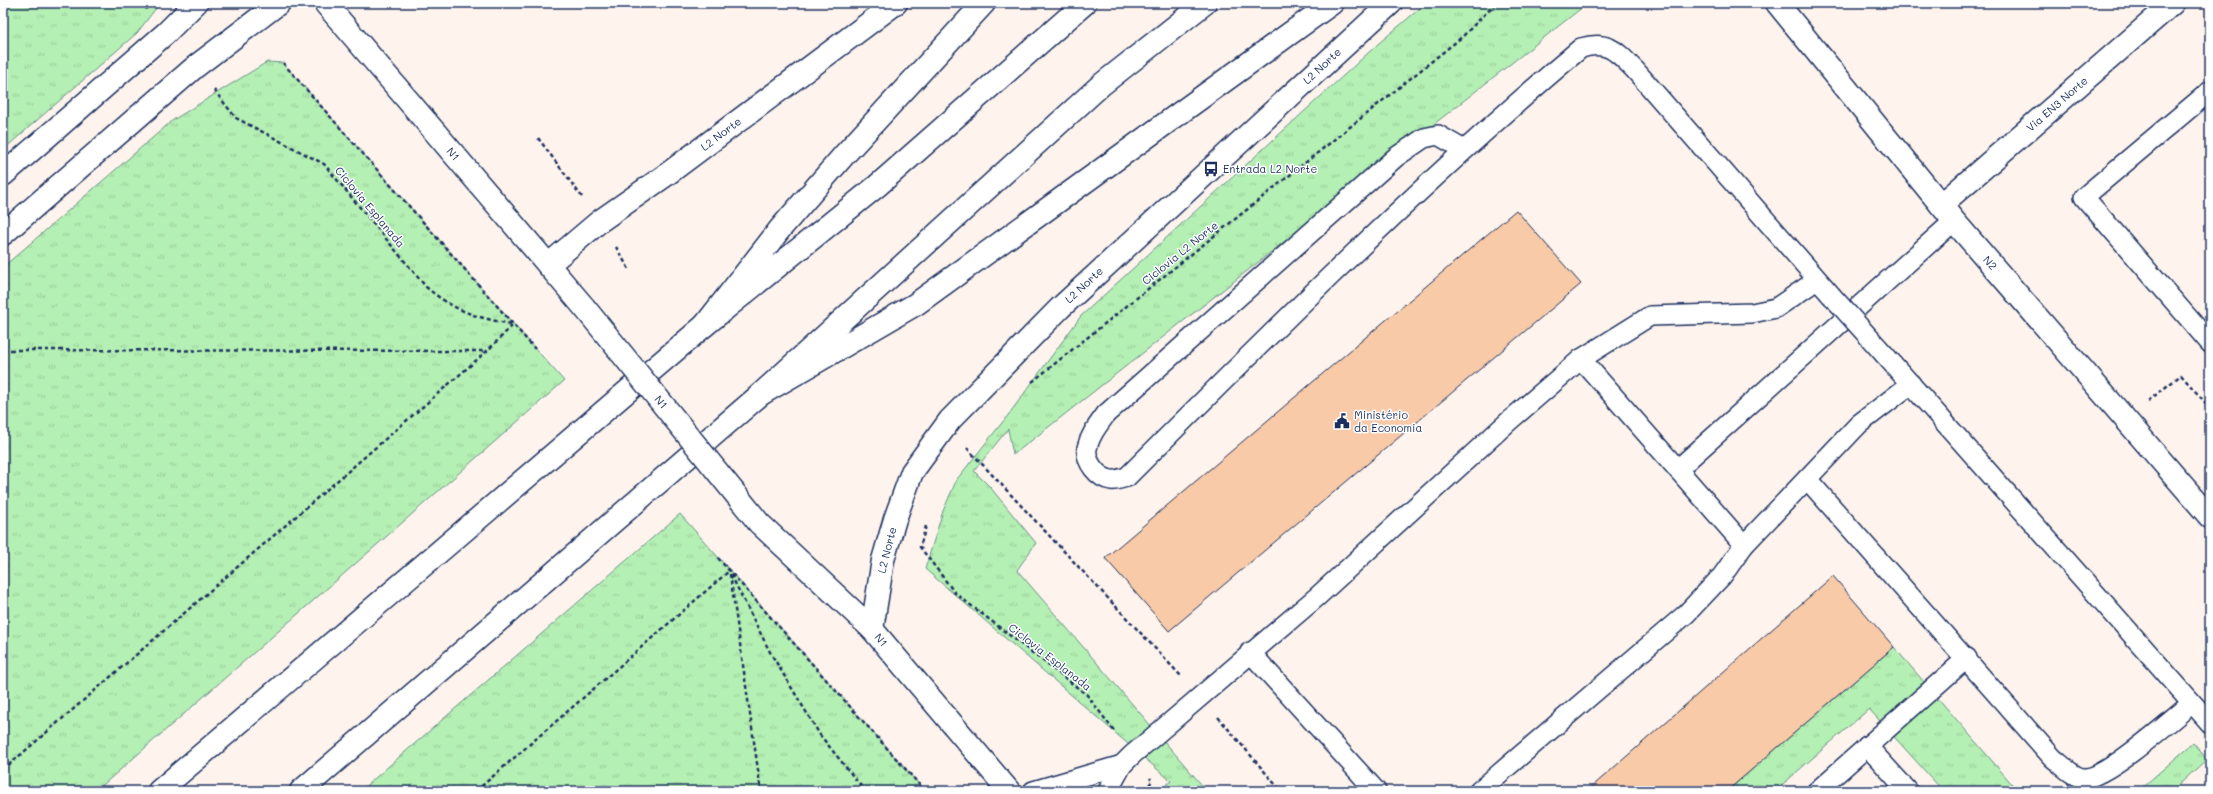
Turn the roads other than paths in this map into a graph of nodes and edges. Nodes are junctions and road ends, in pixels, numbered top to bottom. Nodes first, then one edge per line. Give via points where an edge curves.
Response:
1 (196, 3) edge
2 (279, 3) edge
3 (325, 3) edge
4 (896, 3) edge
5 (984, 3) edge
6 (1085, 3) edge
7 (1205, 3) edge
8 (1332, 3) edge
9 (1391, 3) edge
10 (1777, 3) edge
11 (2173, 3) edge
12 (2210, 91) edge
13 (1464, 150) junction
14 (3, 175) edge
15 (1947, 213) junction
16 (3, 234) edge
17 (548, 265) junction
18 (1817, 280) junction
19 (705, 324) junction
20 (2210, 342) edge
21 (1581, 359) junction
22 (1911, 384) junction
23 (761, 394) junction
24 (1679, 468) junction
25 (1807, 479) junction
26 (2210, 517) edge
27 (1744, 545) junction
28 (872, 629) junction
29 (1250, 652) junction
30 (1967, 658) junction
31 (2192, 703) junction
32 (2210, 723) edge
33 (1867, 746) junction
34 (1127, 760) junction
35 (160, 791) edge
36 (301, 791) edge
37 (1009, 791) edge
38 (1033, 791) edge
39 (1108, 791) edge
40 (1376, 791) edge
41 (1479, 791) edge
42 (1817, 791) edge
43 (1908, 791) edge

1 - 14 main road via 166,33
2 - 16 main road via 195,66
3 - 17 main road, N1
4 - 17 main road, L2 Norte via 673,170 600,221
5 - 19 main road via 805,200
6 - 19 main road via 877,186
7 - 23 main road via 1101,85
8 - 23 main road via 916,304
9 - 28 main road, L2 Norte via 1060,308 943,429 912,472 894,519 883,560
10 - 15 main road, N2
11 - 15 main road, Via EN3 Norte
12 - 20 lane via 2084,197
13 - 13 lane via 1438,135 1424,138 1396,157 1106,414 1093,432 1087,449 1091,465 1100,476 1112,480 1127,477 1308,296
13 - 18 lane via 1581,48 1593,44 1604,45 1616,51 1635,70
15 - 24 lane
15 - 26 main road, N2
17 - 28 main road, N1, bridge via 760,522
18 - 21 lane via 1776,308 1752,313 1650,316
18 - 22 lane, bridge
19 - 35 main road
21 - 24 lane
21 - 29 lane via 1509,421 1318,596
22 - 25 lane via 1859,424
22 - 31 lane
23 - 36 main road
24 - 27 lane
25 - 27 lane
25 - 30 lane
27 - 41 lane via 1722,576 1686,614
28 - 37 main road, N1
29 - 34 lane
29 - 40 lane
30 - 31 lane via 2053,758 2067,770 2083,778 2097,776
30 - 33 lane
31 - 32 lane
33 - 42 lane
33 - 43 lane
34 - 38 lane
34 - 39 lane

